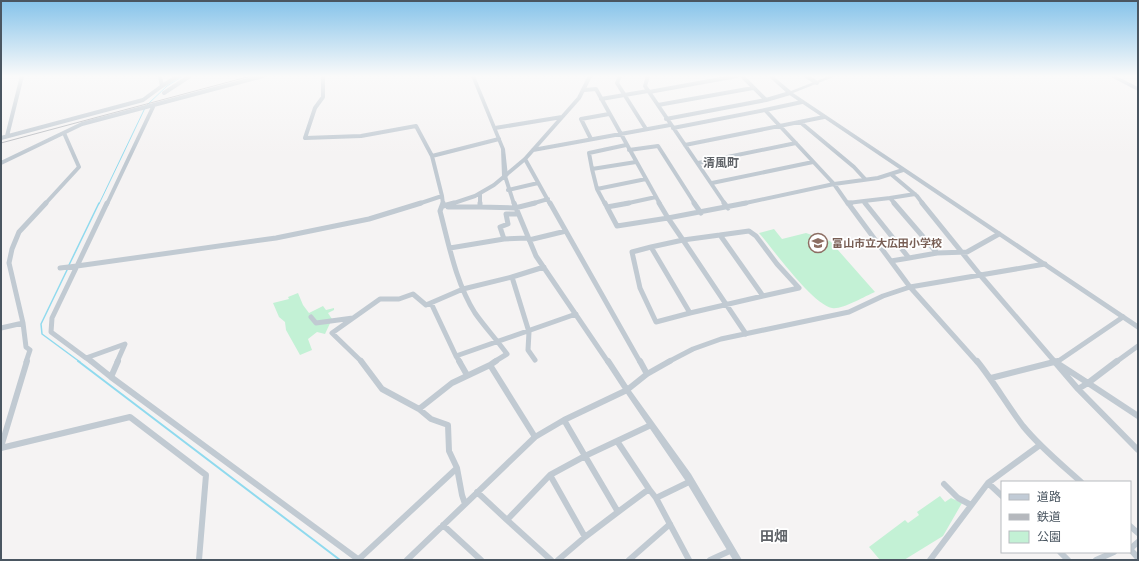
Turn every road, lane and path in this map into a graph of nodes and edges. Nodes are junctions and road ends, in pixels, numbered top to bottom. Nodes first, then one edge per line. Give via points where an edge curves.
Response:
1 (15, 102) edge
2 (135, 102) edge
3 (168, 102) edge
4 (319, 102) edge
5 (484, 102) edge
6 (574, 102) edge
7 (603, 102) edge
8 (629, 102) edge
9 (656, 102) edge
10 (674, 102) edge
11 (755, 102) edge
12 (802, 102) joint
13 (658, 105) junction
14 (154, 106) junction
15 (765, 110) junction
16 (609, 114) junction
17 (562, 117) junction
18 (824, 117) junction
19 (666, 119) junction
20 (800, 122) junction
21 (672, 126) junction
22 (780, 126) junction
23 (495, 128) junction
24 (646, 129) junction
25 (64, 133) junction
26 (620, 134) junction
27 (7, 136) junction
28 (1, 138) edge
29 (499, 138) junction
30 (591, 139) junction
31 (796, 143) junction
32 (685, 145) junction
33 (626, 146) junction
34 (533, 150) junction
35 (629, 150) junction
36 (432, 156) junction
37 (525, 159) junction
38 (636, 162) junction
39 (814, 162) junction
40 (1, 163) edge
41 (698, 163) junction
42 (592, 169) junction
43 (903, 170) junction
44 (892, 175) junction
45 (505, 176) junction
46 (646, 179) junction
47 (865, 179) junction
48 (538, 183) junction
49 (712, 183) junction
50 (834, 184) junction
51 (597, 189) junction
52 (508, 190) junction
53 (480, 193) junction
54 (915, 194) junction
55 (442, 196) junction
56 (656, 197) junction
57 (890, 198) junction
58 (548, 199) junction
59 (864, 201) junction
60 (848, 203) junction
61 (443, 206) junction
62 (480, 207) junction
63 (607, 207) junction
64 (515, 208) junction
65 (728, 208) junction
66 (701, 213) junction
67 (518, 214) junction
68 (668, 218) junction
69 (566, 231) junction
70 (1000, 234) junction
71 (720, 235) junction
72 (504, 239) junction
73 (528, 239) junction
74 (684, 240) junction
75 (651, 247) junction
76 (450, 248) junction
77 (963, 251) junction
78 (936, 253) junction
79 (909, 258) junction
80 (891, 261) junction
81 (1045, 264) junction
82 (77, 266) junction
83 (544, 267) junction
84 (60, 268) dead end
85 (981, 276) junction
86 (512, 277) junction
87 (910, 287) junction
88 (463, 289) junction
89 (764, 296) junction
90 (431, 303) junction
91 (726, 304) junction
92 (690, 313) junction
93 (576, 314) junction
94 (1123, 317) junction
95 (311, 318) dead end
96 (354, 318) junction
97 (23, 323) junction
98 (1138, 327) edge
99 (1, 328) edge
100 (529, 332) junction
101 (746, 334) junction
102 (499, 341) junction
103 (1138, 346) edge
104 (456, 356) junction
105 (86, 358) junction
106 (534, 360) dead end
107 (1056, 363) junction
108 (490, 365) junction
109 (647, 374) junction
110 (467, 375) junction
111 (111, 377) junction
112 (991, 378) junction
113 (1088, 383) junction
114 (1078, 389) junction
115 (627, 390) junction
116 (419, 409) junction
117 (1138, 416) edge
118 (564, 420) junction
119 (651, 425) junction
120 (535, 437) junction
121 (618, 441) junction
122 (1040, 445) junction
123 (1, 447) edge
124 (1138, 450) edge
125 (585, 456) junction
126 (457, 468) junction
127 (550, 475) junction
128 (691, 481) junction
129 (1080, 481) edge
130 (988, 483) junction
131 (944, 484) dead end
132 (649, 488) junction
133 (477, 492) junction
134 (1001, 495) edge
135 (656, 498) junction
136 (465, 504) junction
137 (971, 505) junction
138 (618, 512) junction
139 (507, 520) junction
140 (670, 524) junction
141 (443, 525) junction
142 (585, 537) junction
143 (732, 550) junction
144 (1131, 550) edge
145 (1112, 553) edge
146 (1138, 558) edge
147 (199, 560) edge
148 (358, 560) edge
149 (407, 560) edge
150 (481, 560) edge
151 (551, 560) edge
152 (558, 560) edge
153 (629, 560) edge
154 (689, 560) edge
155 (710, 560) edge
156 (738, 560) edge
157 (930, 560) edge
158 (1096, 560) edge

1 - 27 street
2 - 27 street
3 - 14 street
4 - 36 street via 305,138 335,139 416,126
5 - 23 street
6 - 17 street
7 - 16 street
8 - 24 street
9 - 13 street
10 - 13 street
11 - 19 street
12 - 15 street
12 - 18 street
13 - 19 street
14 - 25 street via 82,124
14 - 82 street
15 - 21 street
15 - 22 street
16 - 26 street
16 - 30 street via 581,119
17 - 23 street
17 - 34 street
18 - 20 street
18 - 43 street
19 - 21 street
20 - 22 street
20 - 47 street
21 - 24 street
21 - 32 street
22 - 31 street
22 - 32 street
23 - 29 street
24 - 26 street
25 - 40 street
25 - 97 street via 79,166 19,232 8,263
26 - 30 street
26 - 33 street
27 - 28 street
29 - 36 street
29 - 45 street via 505,156
30 - 34 street
31 - 39 street
31 - 41 street
32 - 41 street
33 - 35 street
33 - 42 street via 589,153
34 - 37 street
35 - 38 street
35 - 66 street via 658,146
36 - 55 street
37 - 45 street
37 - 48 street
38 - 42 street
38 - 46 street
39 - 49 street
39 - 50 street
41 - 49 street
42 - 51 street
43 - 44 street
43 - 70 street
44 - 47 street
44 - 54 street
45 - 52 street
45 - 53 street
46 - 51 street
46 - 56 street
47 - 50 street
48 - 52 street
48 - 58 street
49 - 65 street
50 - 60 street
50 - 65 street
51 - 63 street
52 - 64 street
53 - 61 street
53 - 62 street
54 - 57 street
54 - 77 street
55 - 61 street
55 - 82 street via 369,219 276,238
56 - 63 street
56 - 68 street
57 - 59 street
57 - 78 street
58 - 64 street
58 - 69 street
59 - 60 street
59 - 79 street
60 - 80 street
61 - 62 street
61 - 76 street via 440,211
62 - 64 street
63 - 68 street via 617,226
64 - 67 street
65 - 66 street
66 - 68 street
67 - 72 street via 506,214 508,224 500,227
67 - 73 street
68 - 74 street
69 - 73 street
69 - 109 street
70 - 77 street via 967,252
70 - 81 street
71 - 74 street
71 - 89 street
71 - 89 street via 749,231 799,288
72 - 73 street
72 - 76 street
73 - 83 street
74 - 75 street
74 - 91 street
75 - 92 street
75 - 92 street via 632,252 634,274 643,299 656,322
76 - 88 street
77 - 78 street
77 - 85 street
78 - 79 street
79 - 80 street
80 - 87 street
81 - 85 street
81 - 94 street
82 - 84 street
82 - 105 street via 52,318 51,332
83 - 86 street
83 - 93 street
85 - 87 street
85 - 107 street
86 - 88 street
86 - 100 street
87 - 101 street via 849,312
87 - 112 street
88 - 90 street
88 - 102 street via 475,313
89 - 91 street
90 - 96 street via 426,305 413,294 399,299 380,300
90 - 104 street
91 - 92 street
91 - 101 street
93 - 100 street
93 - 115 street
94 - 98 street
94 - 107 street
95 - 96 street via 316,323
96 - 116 street via 332,333 358,357 382,389
97 - 99 street
97 - 123 street via 26,347 30,350
100 - 102 street
100 - 106 street via 528,350
101 - 109 street via 693,349
102 - 104 street
102 - 108 street via 507,354
103 - 113 street
104 - 110 street
105 - 111 street
105 - 111 street via 125,344
107 - 112 street
107 - 113 street
107 - 114 street
108 - 110 street
108 - 120 street
109 - 115 street
110 - 116 street via 452,383
111 - 148 street
112 - 122 street via 1023,426
113 - 114 street
113 - 117 street
114 - 124 street
115 - 118 street
115 - 119 street
116 - 126 street via 431,419 448,425 449,451
118 - 120 street
118 - 125 street
119 - 121 street
119 - 128 street
120 - 133 street
121 - 125 street
121 - 132 street
122 - 129 street
122 - 130 street
123 - 147 street via 130,416 206,475
125 - 127 street
125 - 138 street
126 - 136 street via 461,478 460,491
126 - 148 street
127 - 139 street
127 - 142 street
128 - 135 street
128 - 143 street
130 - 134 street
130 - 137 street
131 - 137 street via 958,498
132 - 135 street
132 - 138 street
133 - 136 street
133 - 139 street
135 - 140 street
136 - 141 street
137 - 157 street
138 - 142 street
139 - 151 street
140 - 153 street
140 - 154 street
141 - 149 street
141 - 150 street
142 - 152 street
143 - 155 street
143 - 156 street
144 - 146 street
145 - 158 street

